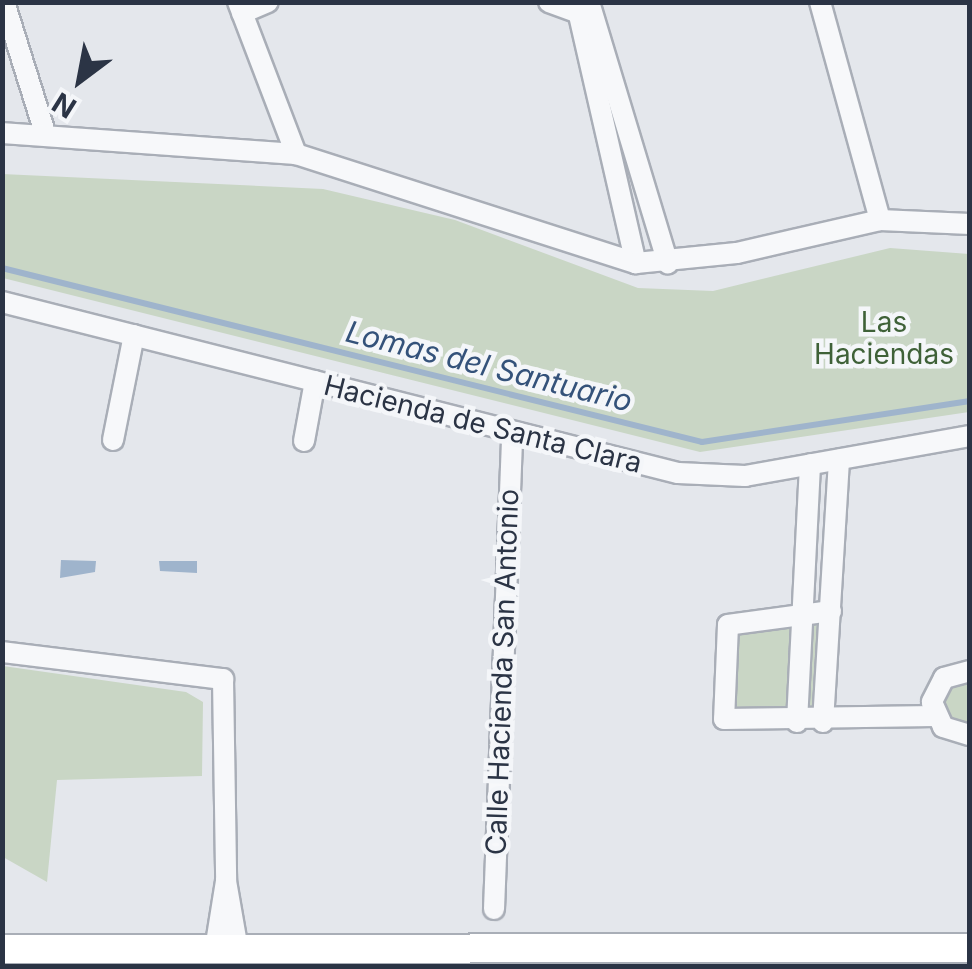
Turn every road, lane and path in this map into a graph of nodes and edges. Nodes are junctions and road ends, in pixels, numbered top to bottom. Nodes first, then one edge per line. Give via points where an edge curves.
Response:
1 (268, 2) edge
2 (549, 2) edge
3 (820, 2) edge
4 (4, 8) edge
5 (240, 8) edge
6 (583, 9) edge
7 (2, 133) edge
8 (46, 136) junction
9 (296, 154) junction
10 (880, 220) junction
11 (970, 224) edge
12 (636, 263) junction
13 (668, 264) junction
14 (2, 302) edge
15 (134, 335) junction
16 (315, 381) junction
17 (512, 435) junction
18 (970, 436) edge
19 (112, 440) dead end
20 (304, 440) dead end
21 (839, 459) junction
22 (810, 464) junction
23 (831, 611) junction
24 (803, 612) junction
25 (2, 652) edge
26 (970, 671) edge
27 (935, 716) junction
28 (797, 722) junction
29 (824, 722) junction
30 (970, 735) edge
31 (494, 909) dead end
32 (970, 948) edge
33 (2, 950) edge
34 (226, 950) junction
35 (44, 959) edge

1 - 5 street
2 - 6 street
3 - 10 street
4 - 8 street
5 - 9 street
6 - 12 street
6 - 13 street
7 - 8 street
8 - 9 street
9 - 12 street
10 - 11 street
10 - 13 street
12 - 13 street
14 - 15 street, Hacienda de Santa Clara
15 - 16 street, Hacienda de Santa Clara
15 - 19 street
16 - 17 street, Hacienda de Santa Clara
16 - 20 street
17 - 22 street, Hacienda de Santa Clara via 716,477
17 - 31 street, Calle Hacienda San Antonio
18 - 21 street, Hacienda de Santa Clara
21 - 22 street, Hacienda de Santa Clara
21 - 23 street
22 - 24 street
23 - 24 street
23 - 29 street
24 - 28 street
24 - 28 street via 738,619 723,636 724,719
25 - 34 street via 223,679
26 - 27 street via 936,689
27 - 29 street
27 - 30 street
28 - 29 street
32 - 34 main road
33 - 35 main road
34 - 35 main road

